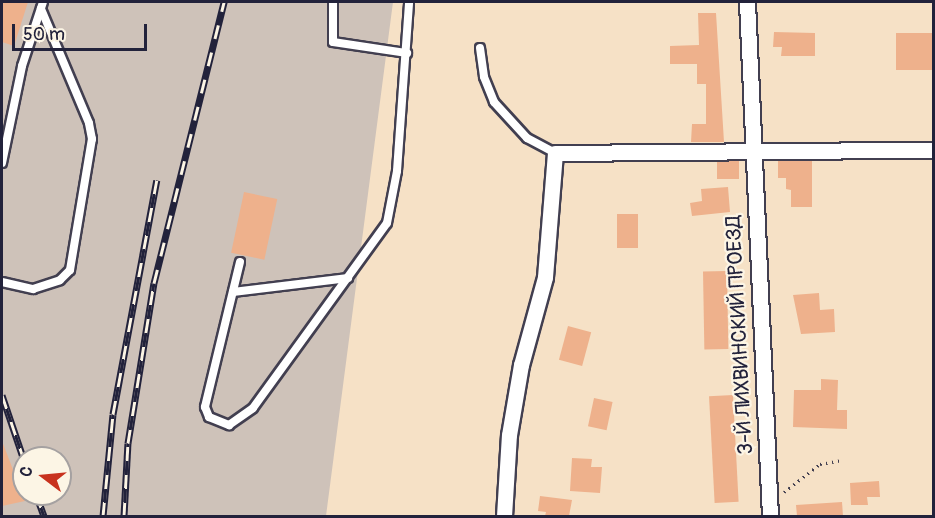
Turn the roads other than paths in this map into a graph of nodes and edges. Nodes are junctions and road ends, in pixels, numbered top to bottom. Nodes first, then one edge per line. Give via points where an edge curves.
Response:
1 (333, 2) edge
2 (409, 2) edge
3 (747, 2) edge
4 (42, 5) edge
5 (480, 48) dead end
6 (408, 53) junction
7 (933, 150) edge
8 (754, 151) junction
9 (555, 153) junction
10 (2, 163) edge
11 (240, 262) dead end
12 (348, 278) junction
13 (2, 282) edge
14 (233, 292) junction
15 (504, 516) edge
16 (770, 516) edge

1 - 6 lane via 333,42
2 - 6 lane
3 - 8 street, 3-Й ЛИХВИНСКИЙ ПРОЕЗД
4 - 10 lane via 22,66
4 - 13 lane via 92,139 70,270 60,280 33,289
5 - 9 lane via 484,77 494,102 527,138
6 - 12 lane via 391,211 378,239
7 - 8 street
8 - 9 street
8 - 16 street, 3-Й ЛИХВИНСКИЙ ПРОЕЗД
9 - 15 street via 545,277 521,365 509,435
11 - 14 lane
12 - 14 lane
12 - 14 lane via 253,408 229,425 214,420 205,410

